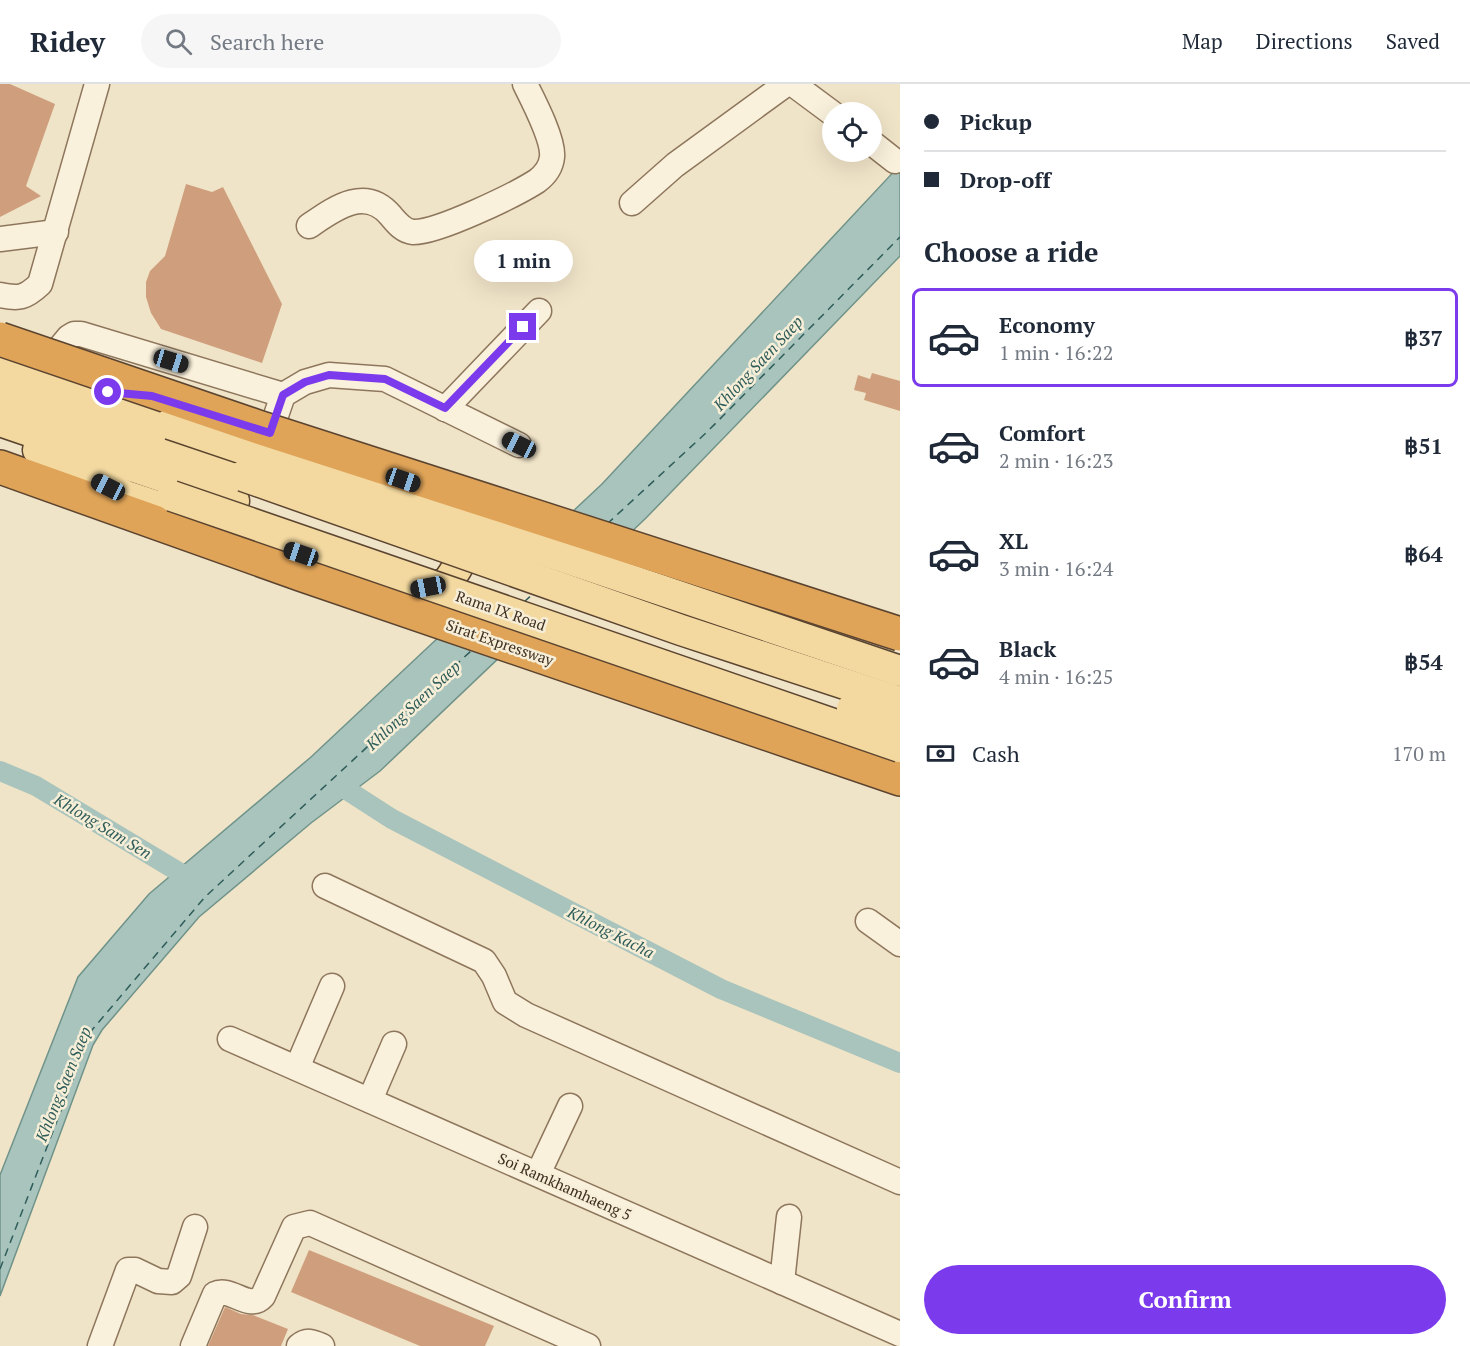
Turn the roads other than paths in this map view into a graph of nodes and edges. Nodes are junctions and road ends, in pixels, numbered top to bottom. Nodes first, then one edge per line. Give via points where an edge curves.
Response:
1 (97, 84) edge
2 (525, 84) edge
3 (786, 84) edge
4 (793, 84) edge
5 (822, 106) edge
6 (882, 151) edge
7 (895, 161) dead end
8 (632, 204) dead end
9 (309, 226) dead end
10 (56, 232) junction
11 (0, 239) edge
12 (0, 295) edge
13 (539, 311) dead end
14 (0, 339) edge
15 (0, 365) edge
16 (36, 376) junction
17 (64, 387) junction
18 (0, 394) edge
19 (283, 395) junction
20 (445, 408) junction
21 (0, 421) edge
22 (270, 433) junction
23 (0, 437) edge
24 (519, 445) dead end
25 (38, 450) junction
26 (0, 467) edge
27 (900, 634) edge
28 (900, 671) edge
29 (900, 702) edge
30 (900, 725) edge
31 (900, 747) edge
32 (900, 779) edge
33 (325, 886) dead end
34 (868, 921) dead end
35 (900, 944) edge
36 (332, 986) dead end
37 (230, 1039) dead end
38 (394, 1044) dead end
39 (297, 1068) junction
40 (370, 1100) junction
41 (570, 1106) dead end
42 (538, 1174) junction
43 (900, 1182) edge
44 (789, 1217) dead end
45 (195, 1227) dead end
46 (782, 1282) junction
47 (900, 1334) edge
48 (100, 1346) edge
49 (193, 1346) edge
50 (299, 1346) edge
51 (322, 1346) edge
52 (588, 1346) edge

1 - 10 street
2 - 9 street via 551,145 550,166 537,181 441,227 412,232 376,205 362,201 345,203
3 - 8 street via 675,165
4 - 5 street
6 - 7 street
10 - 11 street
10 - 12 street via 40,284 30,294 16,298
13 - 20 street
14 - 27 highway, bridge via 258,427
15 - 16 main road
16 - 17 main road
16 - 19 street via 69,337 81,334
17 - 22 main road via 152,396
17 - 28 main road, bridge
18 - 29 main road, bridge
19 - 20 street via 305,382 329,375 385,379
19 - 22 street
20 - 24 street
21 - 30 main road, Rama IX Road, bridge
22 - 25 main road via 448,496 464,510 468,535 461,564 446,584 410,591 126,496
23 - 25 main road, Rama IX Road
25 - 31 main road, Rama IX Road, bridge
26 - 32 highway, Sirat Expressway
33 - 43 street via 484,961 505,1002 526,1015
34 - 35 street
36 - 39 street
37 - 39 street, Soi Ramkhamhaeng 5
38 - 40 street
39 - 40 street, Soi Ramkhamhaeng 5
40 - 42 street, Soi Ramkhamhaeng 5
41 - 42 street
42 - 46 street, Soi Ramkhamhaeng 5
44 - 46 street
45 - 48 street via 179,1276 172,1282 128,1270
46 - 47 street, Soi Ramkhamhaeng 5
49 - 52 street via 215,1294 223,1291 253,1302 259,1300 294,1227 310,1223
50 - 51 street via 311,1341

